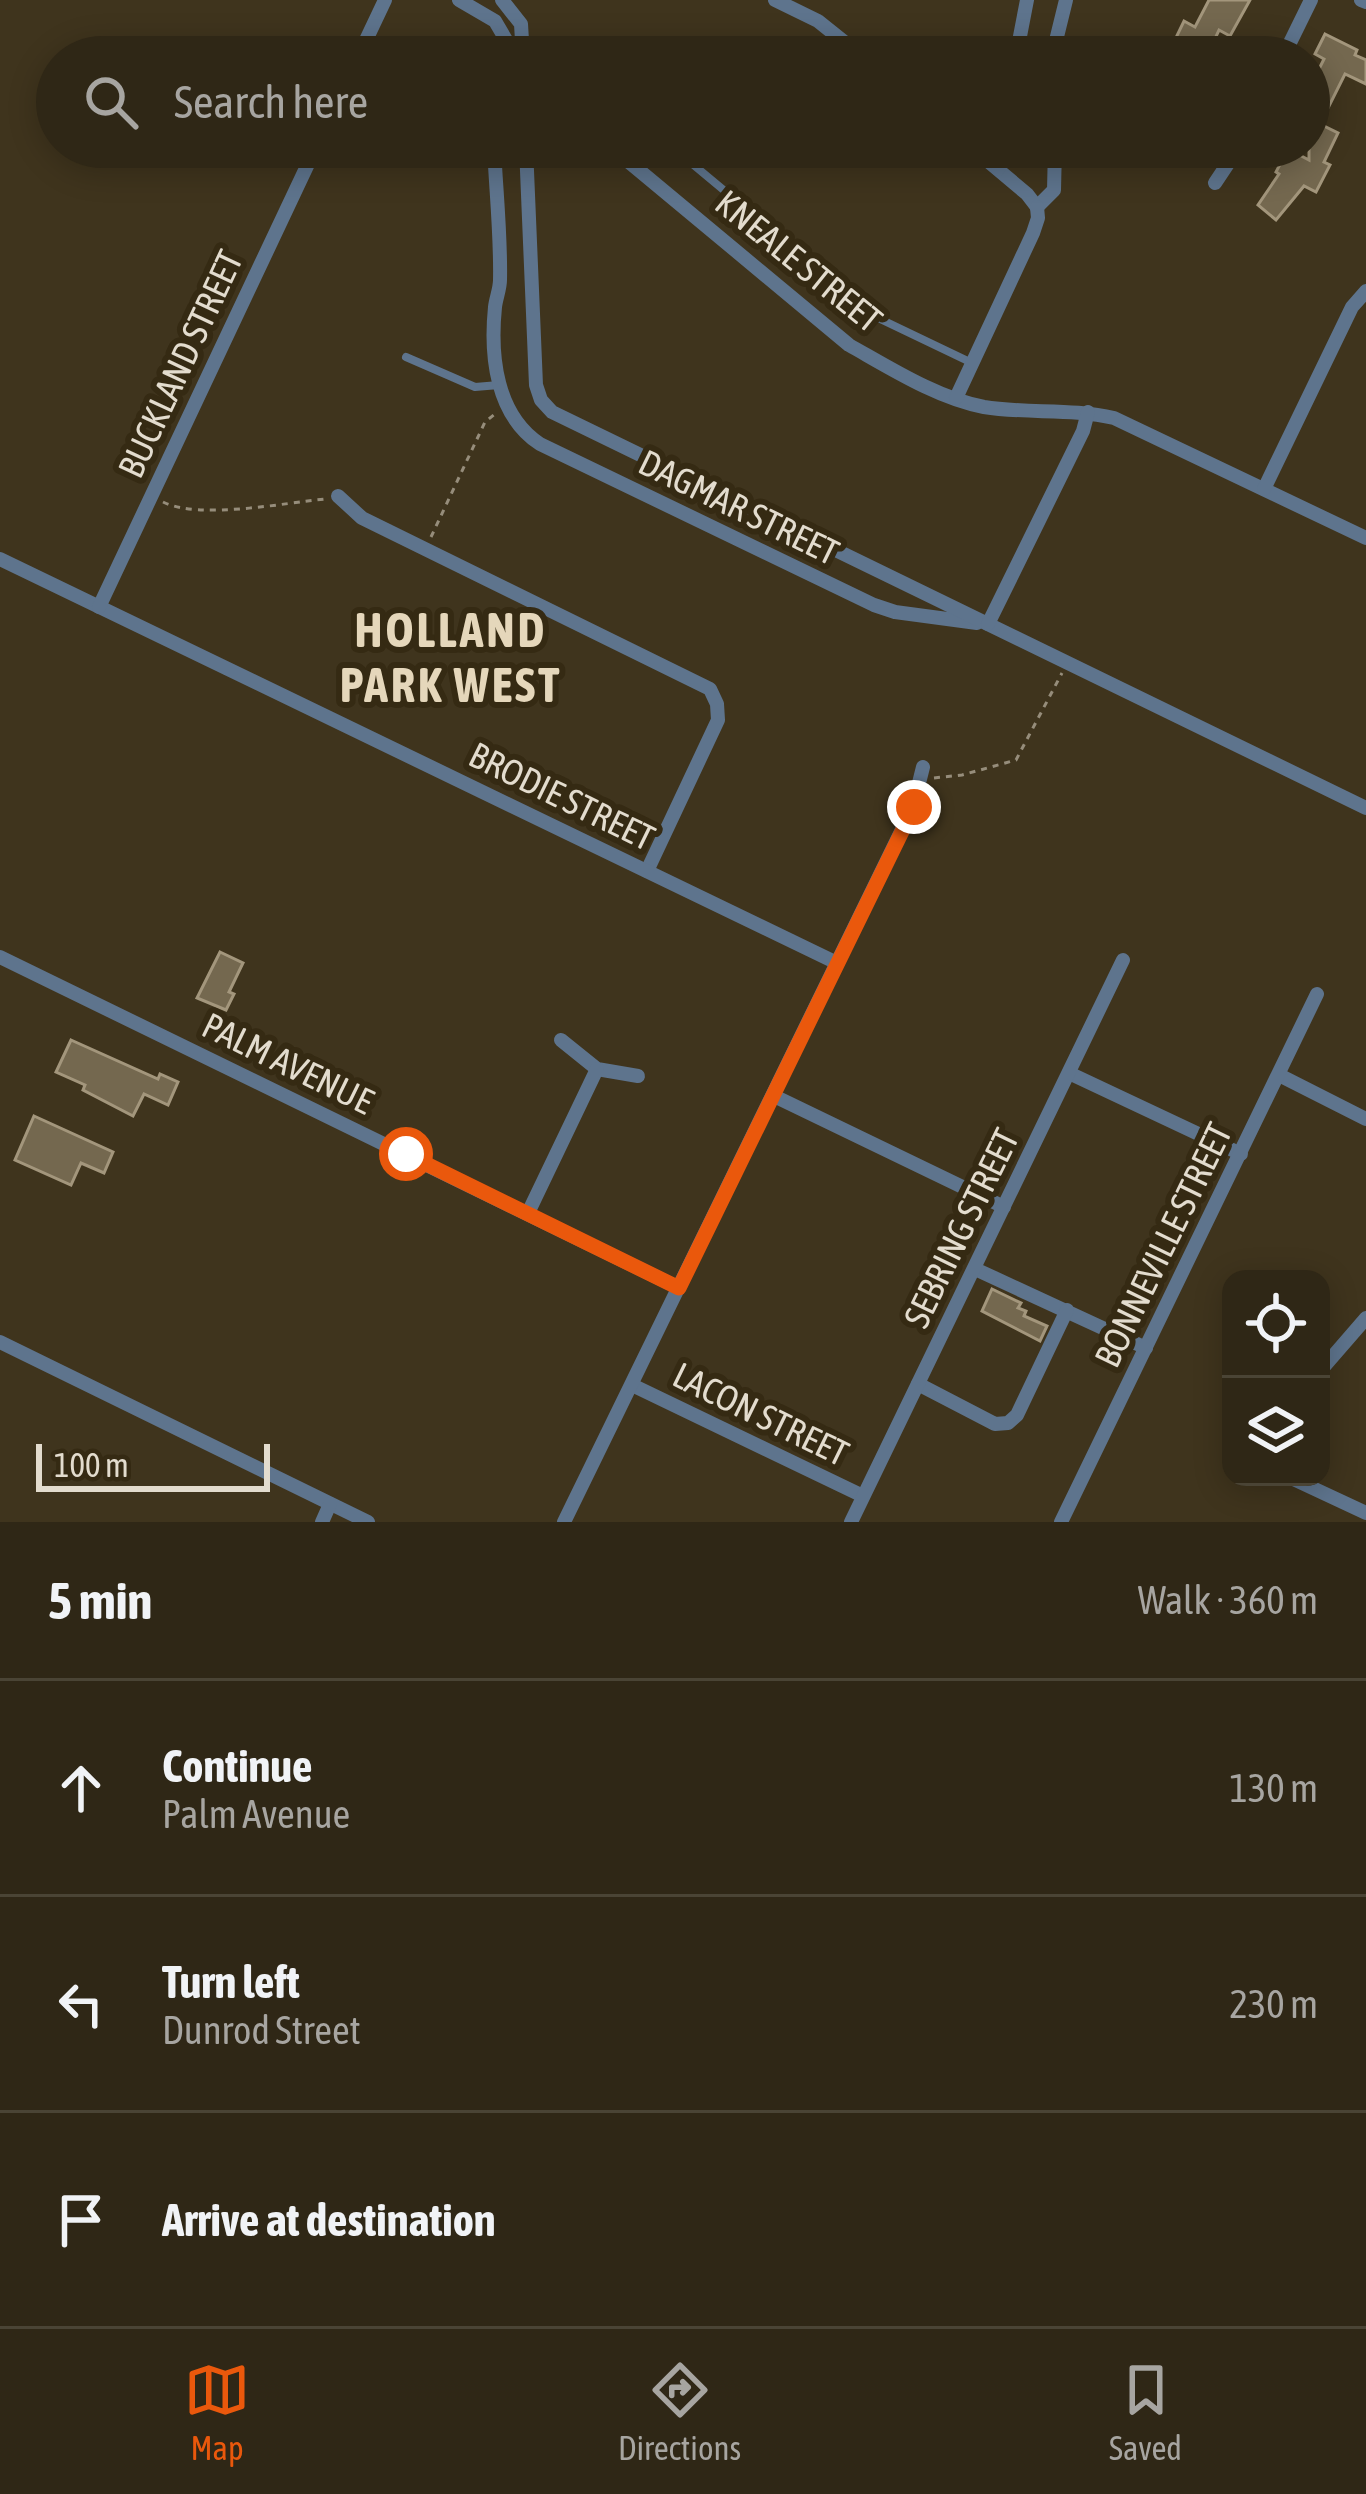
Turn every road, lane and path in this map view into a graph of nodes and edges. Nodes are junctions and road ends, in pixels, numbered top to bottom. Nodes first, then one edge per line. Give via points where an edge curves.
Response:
1 (385, 0) edge
2 (459, 0) edge
3 (502, 0) edge
4 (775, 0) edge
5 (1027, 0) edge
6 (1066, 0) edge
7 (1311, 0) edge
8 (368, 36) edge
9 (503, 36) edge
10 (519, 36) edge
11 (836, 36) edge
12 (1020, 36) edge
13 (1057, 36) edge
14 (1293, 36) edge
15 (306, 168) edge
16 (495, 168) edge
17 (527, 168) edge
18 (636, 168) edge
19 (697, 168) edge
20 (1055, 168) edge
21 (1225, 168) edge
22 (998, 169) edge
23 (1215, 183) dead end
24 (1036, 207) junction
25 (1366, 292) edge
26 (406, 357) dead end
27 (970, 362) junction
28 (499, 385) junction
29 (956, 398) junction
30 (508, 407) junction
31 (1088, 412) junction
32 (1264, 489) junction
33 (151, 496) junction
34 (339, 497) joint
35 (1366, 538) edge
36 (426, 549) junction
37 (0, 559) edge
38 (99, 607) junction
39 (988, 624) junction
40 (1067, 659) junction
41 (922, 774) joint
42 (1366, 808) edge
43 (647, 871) junction
44 (0, 957) edge
45 (1123, 960) dead end
46 (838, 963) junction
47 (1317, 994) dead end
48 (561, 1040) dead end
49 (597, 1069) junction
50 (1071, 1074) junction
51 (1279, 1075) junction
52 (638, 1076) dead end
53 (774, 1096) junction
54 (1366, 1119) edge
55 (1241, 1154) junction
56 (1004, 1207) junction
57 (528, 1213) junction
58 (975, 1269) junction
59 (679, 1288) junction
60 (1067, 1310) junction
61 (1366, 1318) edge
62 (0, 1342) edge
63 (1146, 1348) junction
64 (1330, 1360) edge
65 (632, 1384) junction
66 (918, 1384) junction
67 (1308, 1486) edge
68 (863, 1496) junction
69 (331, 1504) junction
70 (1366, 1514) edge
71 (322, 1522) edge
72 (368, 1522) edge
73 (564, 1522) edge
74 (851, 1522) edge
75 (1061, 1522) edge

1 - 8 street
2 - 9 street
3 - 10 street via 522,27
4 - 11 street
5 - 12 street
6 - 13 street
7 - 14 street
15 - 33 street, BUCKLAND STREET
16 - 28 street, DAGMAR STREET
17 - 39 street, DAGMAR STREET via 543,404
18 - 29 street, KNEALE STREET via 849,345
19 - 27 lane, KNEALE STREET via 876,317
20 - 24 street via 1054,190
21 - 23 street
22 - 24 street
24 - 27 street via 1033,233
25 - 32 street
26 - 28 lane via 475,387
27 - 29 street
28 - 30 street, DAGMAR STREET
29 - 31 street, KNEALE STREET via 990,408
30 - 36 path via 485,422
30 - 39 street, DAGMAR STREET via 540,444 874,605
31 - 32 street, KNEALE STREET
31 - 39 street
32 - 35 street, KNEALE STREET
33 - 34 path via 175,508
33 - 38 street, BUCKLAND STREET
34 - 36 street via 362,518
36 - 43 street via 712,692 718,720
37 - 38 street, BRODIE STREET
38 - 43 street, BRODIE STREET
39 - 40 street, DAGMAR STREET
40 - 41 path via 1016,760 962,775
40 - 42 street, DAGMAR STREET
41 - 46 street via 914,807
43 - 46 street, BRODIE STREET
44 - 57 street, PALM AVENUE
45 - 50 street, SEBRING STREET
46 - 53 street
47 - 51 street, BONNEVILLE STREET
48 - 49 street
49 - 52 street
49 - 57 street
50 - 55 street
50 - 56 street, SEBRING STREET
51 - 54 street
51 - 55 street, BONNEVILLE STREET
53 - 56 street
53 - 59 street
55 - 63 street, BONNEVILLE STREET
56 - 58 street, SEBRING STREET
57 - 59 street, PALM AVENUE
58 - 60 street
58 - 66 street, SEBRING STREET
59 - 65 street
60 - 63 street
60 - 66 street via 1008,1423 992,1423
61 - 64 street
62 - 69 street
63 - 75 street, BONNEVILLE STREET
65 - 68 street, LACON STREET
65 - 73 street
66 - 68 street, SEBRING STREET
67 - 70 street
68 - 74 street, SEBRING STREET
69 - 71 street
69 - 72 street

